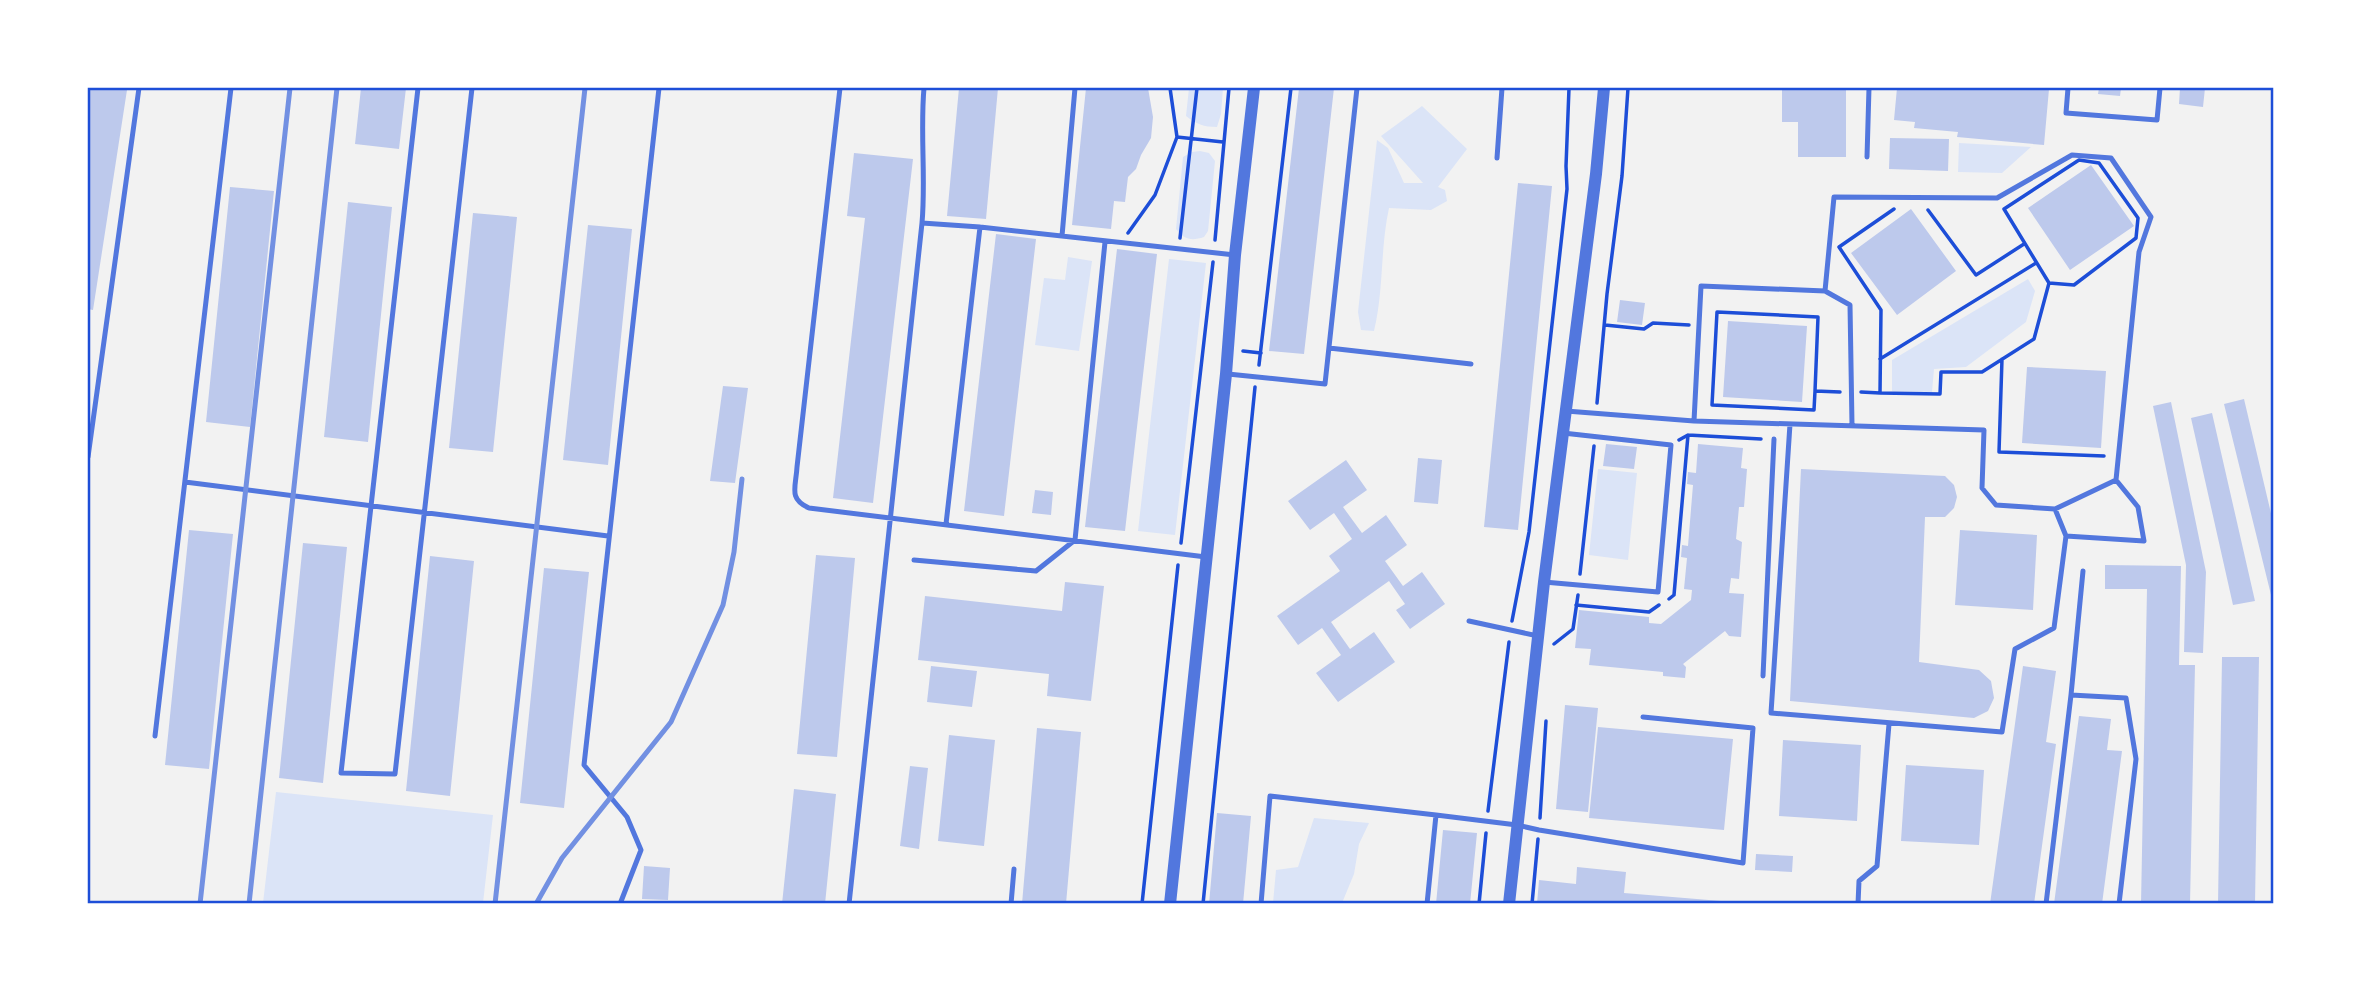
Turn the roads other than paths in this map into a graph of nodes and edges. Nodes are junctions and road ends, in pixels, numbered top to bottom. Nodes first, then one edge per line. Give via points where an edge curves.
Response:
1 (139, 88) edge
2 (231, 88) edge
3 (418, 88) edge
4 (472, 88) edge
5 (659, 88) edge
6 (840, 88) edge
7 (924, 88) edge
8 (1075, 88) edge
9 (1254, 88) edge
10 (1357, 88) edge
11 (1502, 88) edge
12 (1604, 88) edge
13 (1870, 88) edge
14 (2068, 88) edge
15 (2161, 88) edge
16 (1867, 157) dead end
17 (1497, 158) dead end
18 (922, 223) junction
19 (980, 227) junction
20 (1062, 236) junction
21 (1105, 242) junction
22 (1235, 255) junction
23 (1825, 290) junction
24 (1329, 348) junction
25 (1472, 364) dead end
26 (1226, 374) junction
27 (1566, 411) junction
28 (1694, 421) junction
29 (1790, 424) junction
30 (1852, 425) junction
31 (1563, 433) junction
32 (1774, 439) road end
33 (88, 457) edge
34 (2116, 480) junction
35 (185, 482) junction
36 (371, 507) junction
37 (2055, 509) junction
38 (425, 512) junction
39 (890, 517) junction
40 (946, 524) junction
41 (608, 536) junction
42 (2066, 536) junction
43 (1075, 540) junction
44 (1206, 557) junction
45 (914, 559) dead end
46 (2083, 571) dead end
47 (1544, 582) junction
48 (1469, 621) dead end
49 (1538, 636) junction
50 (1763, 676) dead end
51 (2071, 695) junction
52 (1643, 718) dead end
53 (1889, 724) junction
54 (155, 736) dead end
55 (1436, 816) junction
56 (1517, 825) junction
57 (1014, 869) dead end
58 (620, 904) edge
59 (849, 904) edge
60 (1012, 904) edge
61 (1170, 904) edge
62 (1261, 904) edge
63 (1427, 904) edge
64 (1509, 904) edge
65 (1858, 904) edge
66 (2046, 904) edge
67 (2119, 904) edge

1 - 33 lane
2 - 35 lane
3 - 36 lane
4 - 38 lane
5 - 41 lane
6 - 39 lane via 795,498 809,508
7 - 18 lane
8 - 20 lane
9 - 22 street
10 - 24 lane
11 - 17 lane
12 - 27 street
13 - 16 lane
14 - 15 lane via 2066,113 2157,120
18 - 19 lane
18 - 39 lane
19 - 20 lane
19 - 40 lane
20 - 21 lane
21 - 22 lane
21 - 43 lane
22 - 26 street
23 - 28 lane via 1701,286
23 - 30 lane via 1850,304
23 - 34 lane via 1834,197 1997,198 2072,155 2110,158 2151,217 2139,252
24 - 25 lane
24 - 26 lane via 1325,384
26 - 44 street
27 - 28 lane
27 - 31 street
28 - 29 lane
29 - 30 lane
29 - 53 lane via 1772,713
30 - 37 lane via 1984,430 1982,488 1996,505
31 - 47 street
31 - 47 lane via 1671,445 1658,592
32 - 50 lane
34 - 37 lane
34 - 42 lane via 2138,507 2144,541
35 - 36 lane
35 - 54 lane
36 - 38 lane
36 - 38 lane via 341,773 395,774
37 - 42 lane
38 - 41 lane
39 - 40 lane
39 - 59 lane
40 - 43 lane
41 - 58 lane via 584,765 627,817 641,850
42 - 53 lane via 2054,628 2015,649 2002,732
43 - 44 lane
43 - 45 lane via 1036,571
44 - 61 street
46 - 51 lane
47 - 49 street
48 - 49 lane
49 - 56 street
51 - 66 lane
51 - 67 lane via 2126,698 2136,759
52 - 56 lane via 1753,728 1743,863
53 - 65 lane via 1877,866 1859,881
55 - 56 lane
55 - 62 lane via 1270,796
55 - 63 lane
56 - 64 street
57 - 60 lane

